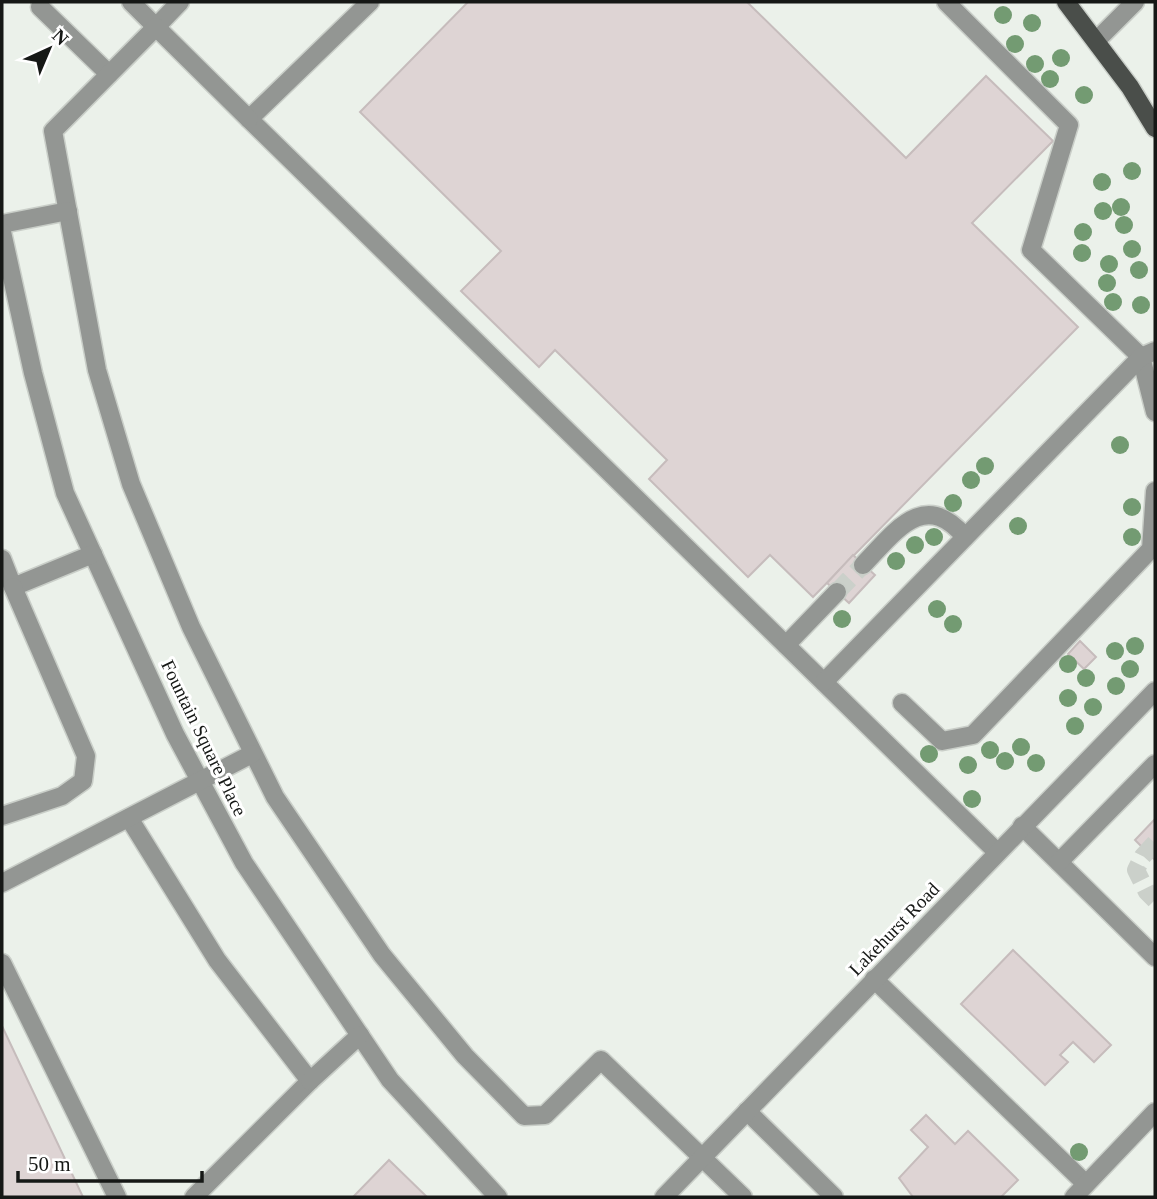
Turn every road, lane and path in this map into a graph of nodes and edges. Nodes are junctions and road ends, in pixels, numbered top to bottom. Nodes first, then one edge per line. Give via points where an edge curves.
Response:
1 (131, 2) edge
2 (180, 2) edge
3 (370, 2) edge
4 (946, 2) edge
5 (1066, 2) edge
6 (1135, 2) edge
7 (40, 7) dead end
8 (156, 27) junction
9 (1097, 40) junction
10 (109, 74) junction
11 (249, 119) junction
12 (1155, 128) edge
13 (68, 211) junction
14 (2, 224) edge
15 (2, 232) edge
16 (1148, 354) edge
17 (1155, 412) edge
18 (1155, 491) edge
19 (965, 537) junction
20 (93, 554) junction
21 (2, 559) edge
22 (863, 565) tunnel mouth
23 (13, 587) junction
24 (837, 592) tunnel mouth
25 (786, 645) junction
26 (824, 682) junction
27 (1155, 691) edge
28 (902, 703) dead end
29 (253, 754) junction
30 (1155, 764) edge
31 (201, 782) junction
32 (2, 816) edge
33 (129, 818) junction
34 (1022, 826) junction
35 (997, 852) junction
36 (1059, 862) junction
37 (2, 883) edge
38 (1155, 957) edge
39 (2, 963) edge
40 (874, 979) junction
41 (360, 1034) junction
42 (310, 1081) junction
43 (747, 1111) junction
44 (1155, 1112) edge
45 (702, 1158) junction
46 (1080, 1191) edge
47 (734, 1194) edge
48 (117, 1197) edge
49 (194, 1197) edge
50 (498, 1197) edge
51 (664, 1197) edge
52 (834, 1197) edge

1 - 8 street
2 - 8 street
3 - 11 street
4 - 16 street via 1069,125 1031,250
5 - 9 main road
6 - 9 street
7 - 10 street
8 - 10 street
8 - 11 street
9 - 12 main road
10 - 13 street via 53,131
11 - 25 street
13 - 14 street
13 - 29 street via 97,370 131,484 186,616
15 - 20 street, Fountain Square Place via 65,493
16 - 17 street
16 - 19 street
18 - 28 street via 1151,549 973,735 942,741
19 - 22 street via 939,516 923,514 906,522
19 - 26 street
20 - 23 street
20 - 31 street, Fountain Square Place
21 - 23 street
23 - 32 street via 86,757 83,781 62,796
24 - 25 street
25 - 26 street
26 - 35 street
27 - 34 street, Lakehurst Road
29 - 31 street
29 - 45 street via 275,797 382,956 465,1056 524,1116 545,1115 601,1060
30 - 36 street
31 - 33 street
31 - 41 street, Fountain Square Place via 244,863
33 - 37 street
33 - 42 street via 218,960
34 - 35 street, Lakehurst Road
34 - 36 street
35 - 40 street, Lakehurst Road
36 - 38 street
39 - 48 street
40 - 43 street, Lakehurst Road
40 - 46 street
41 - 42 street
41 - 50 street, Fountain Square Place via 390,1080
42 - 49 street
43 - 45 street, Lakehurst Road
43 - 52 street
44 - 46 street
45 - 47 street
45 - 51 street, Lakehurst Road

